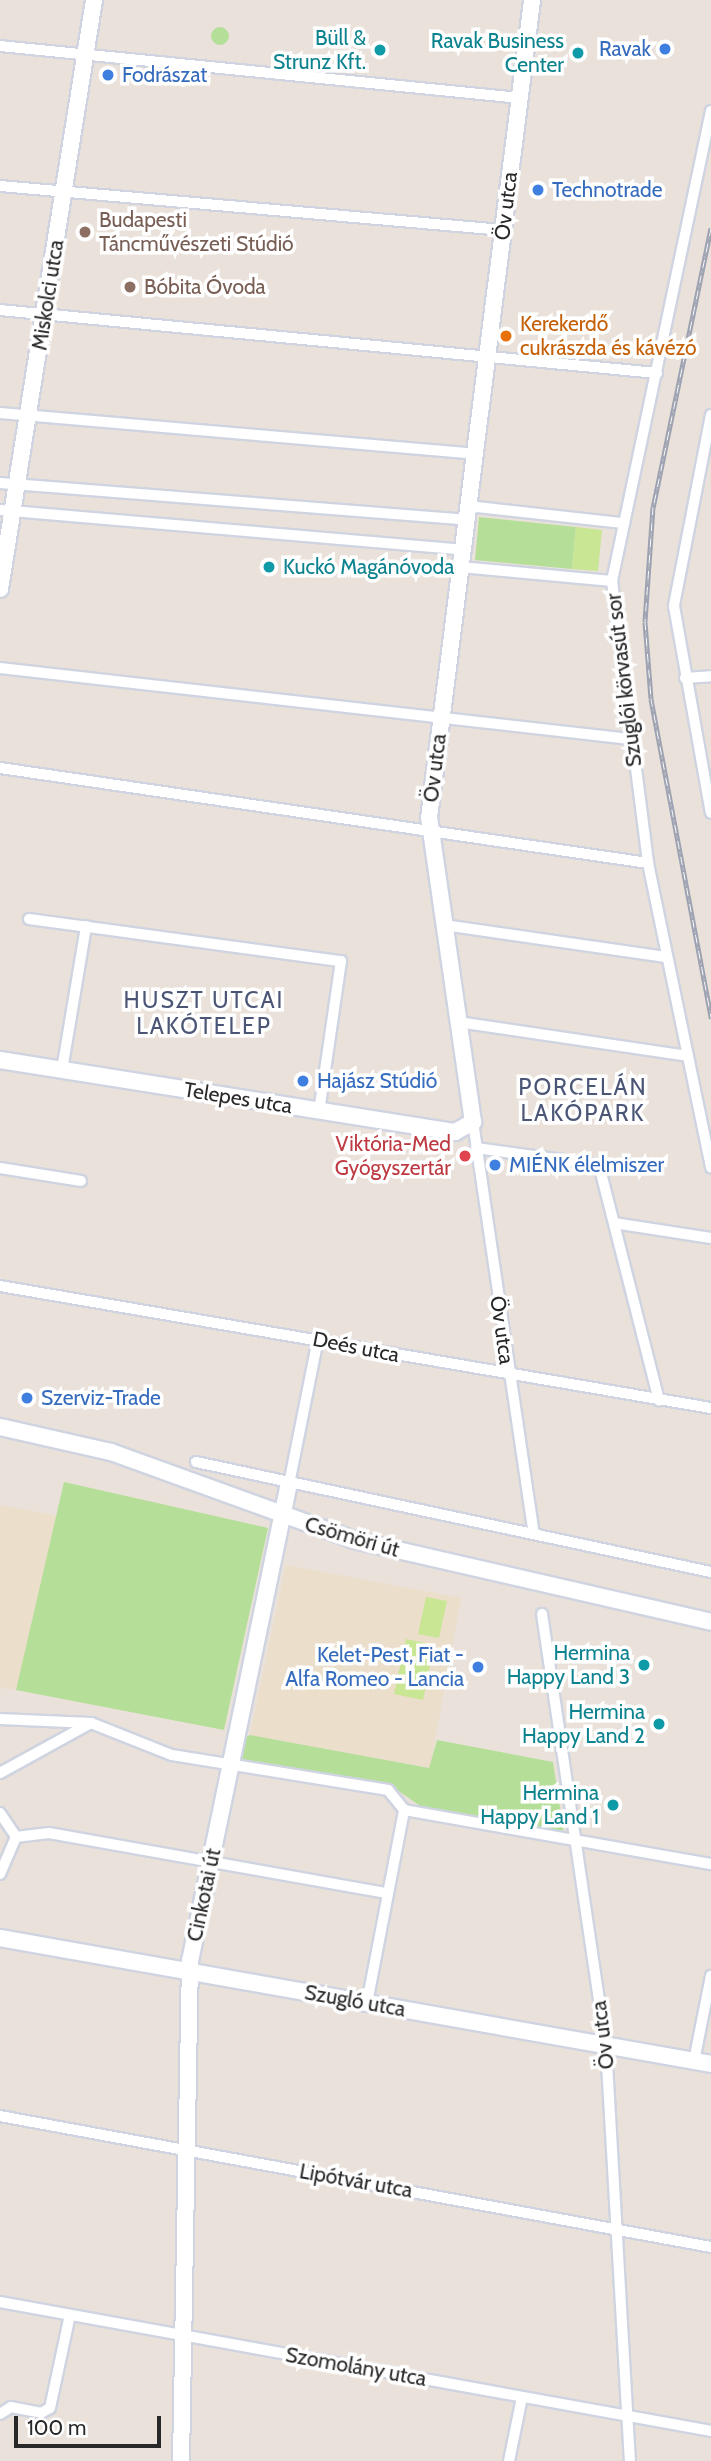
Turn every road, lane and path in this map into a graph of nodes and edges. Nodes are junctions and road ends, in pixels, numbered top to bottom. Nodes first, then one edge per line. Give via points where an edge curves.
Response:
1 (94, 0) edge
2 (532, 0) edge
3 (0, 46) edge
4 (86, 54) junction
5 (520, 98) junction
6 (711, 111) edge
7 (0, 186) edge
8 (64, 191) junction
9 (503, 230) junction
10 (0, 310) edge
11 (45, 314) junction
12 (488, 356) junction
13 (657, 373) junction
14 (0, 413) edge
15 (711, 415) edge
16 (28, 416) junction
17 (475, 454) junction
18 (18, 482) junction
19 (0, 483) edge
20 (6, 511) edge
21 (467, 513) junction
22 (623, 523) junction
23 (462, 550) junction
24 (460, 567) junction
25 (611, 581) junction
26 (0, 589) edge
27 (0, 668) edge
28 (711, 676) edge
29 (685, 678) junction
30 (441, 719) junction
31 (630, 739) junction
32 (0, 768) edge
33 (711, 813) edge
34 (430, 831) junction
35 (648, 863) junction
36 (29, 919) dead end
37 (444, 925) junction
38 (86, 926) junction
39 (666, 957) junction
40 (458, 1022) junction
41 (688, 1056) junction
42 (0, 1060) edge
43 (62, 1070) junction
44 (318, 1111) junction
45 (473, 1122) junction
46 (476, 1148) junction
47 (0, 1168) edge
48 (711, 1168) edge
49 (82, 1181) dead end
50 (614, 1223) junction
51 (711, 1238) edge
52 (0, 1286) edge
53 (318, 1339) junction
54 (509, 1375) junction
55 (659, 1400) junction
56 (711, 1408) edge
57 (0, 1427) edge
58 (196, 1462) dead end
59 (289, 1484) junction
60 (283, 1515) junction
61 (534, 1534) junction
62 (711, 1572) edge
63 (542, 1614) dead end
64 (711, 1622) edge
65 (0, 1719) edge
66 (91, 1723) junction
67 (231, 1765) junction
68 (0, 1773) edge
69 (404, 1810) junction
70 (0, 1813) edge
71 (16, 1837) junction
72 (575, 1841) junction
73 (211, 1863) junction
74 (711, 1864) edge
75 (0, 1874) edge
76 (387, 1893) junction
77 (0, 1938) edge
78 (189, 1973) junction
79 (711, 1976) edge
80 (367, 2003) junction
81 (606, 2046) junction
82 (694, 2061) junction
83 (711, 2064) edge
84 (0, 2116) edge
85 (187, 2151) junction
86 (618, 2228) junction
87 (711, 2247) edge
88 (0, 2302) edge
89 (70, 2315) junction
90 (183, 2335) junction
91 (522, 2397) junction
92 (0, 2414) edge
93 (627, 2415) junction
94 (711, 2431) edge
95 (181, 2461) edge
96 (509, 2461) edge
97 (630, 2461) edge

1 - 4 street, Miskolci utca
2 - 5 street, Öv utca
3 - 4 street
4 - 5 street
4 - 8 street, Miskolci utca
5 - 9 street, Öv utca
6 - 13 street, Szuglói körvasút sor
7 - 8 street
8 - 9 street
8 - 11 street, Miskolci utca
9 - 12 street, Öv utca
10 - 11 street
11 - 12 street
11 - 16 street, Miskolci utca
12 - 13 street
12 - 17 street, Öv utca
13 - 22 street, Szuglói körvasút sor
14 - 16 street
15 - 29 street via 674,606
16 - 17 street
16 - 18 street, Miskolci utca
17 - 21 street, Öv utca
18 - 19 street
18 - 20 street, Miskolci utca
18 - 21 street
20 - 23 street
20 - 26 street, Miskolci utca
21 - 22 street
21 - 23 street, Öv utca
22 - 25 street, Szuglói körvasút sor
23 - 24 street, Öv utca
24 - 25 street
24 - 30 street, Öv utca
25 - 31 street, Szuglói körvasút sor
27 - 30 street
28 - 29 street
29 - 33 street
30 - 31 street
30 - 34 street, Öv utca
31 - 35 street, Szuglói körvasút sor
32 - 34 street
34 - 35 street
34 - 37 street, Öv utca
35 - 39 street, Szuglói körvasút sor
36 - 38 street
37 - 39 street
37 - 40 street, Öv utca
38 - 43 street
38 - 44 street via 341,961
39 - 41 street, Szuglói körvasút sor
40 - 41 street
40 - 45 street, Öv utca
41 - 48 street, Szuglói körvasút sor
42 - 43 street, Telepes utca
43 - 44 street, Telepes utca
44 - 45 street, Telepes utca via 455,1132
45 - 46 street, Öv utca
46 - 50 street via 599,1165
46 - 54 street, Öv utca
47 - 49 street
50 - 51 street
50 - 55 street
52 - 53 street, Deés utca
53 - 54 street, Deés utca
53 - 59 street, Cinkotai út
54 - 55 street, Deés utca
54 - 61 street, Öv utca
55 - 56 street, Deés utca
57 - 60 street, Csömöri út via 111,1452
58 - 59 street, Csömöri út
59 - 60 street, Cinkotai út
59 - 61 street, Csömöri út
60 - 64 street, Csömöri út via 354,1540
60 - 67 street, Cinkotai út
61 - 62 street, Csömöri út
63 - 72 street, Öv utca
65 - 66 street
66 - 67 street via 160,1752
66 - 68 street
67 - 69 street via 388,1790
67 - 73 street, Cinkotai út
69 - 72 street
69 - 76 street
70 - 71 street
71 - 73 street via 49,1833
71 - 75 street
72 - 74 street
72 - 81 street, Öv utca
73 - 76 street
73 - 78 street, Cinkotai út
76 - 80 street
77 - 78 street, Szugló utca
78 - 80 street, Szugló utca
78 - 85 street, Cinkotai út
79 - 82 street
80 - 81 street, Szugló utca
81 - 82 street, Szugló utca
81 - 86 street, Öv utca
82 - 83 street, Szugló utca
84 - 85 street, Lipótvár utca
85 - 86 street, Lipótvár utca
85 - 90 street, Cinkotai út
86 - 87 street, Lipótvár utca
86 - 93 street, Öv utca
88 - 89 street, Szomolány utca
89 - 90 street, Szomolány utca
89 - 92 street via 50,2408 41,2413 11,2407
90 - 91 street, Szomolány utca
90 - 95 street, Cinkotai út
91 - 93 street, Szomolány utca
91 - 96 street
93 - 94 street, Szomolány utca
93 - 97 street, Öv utca

